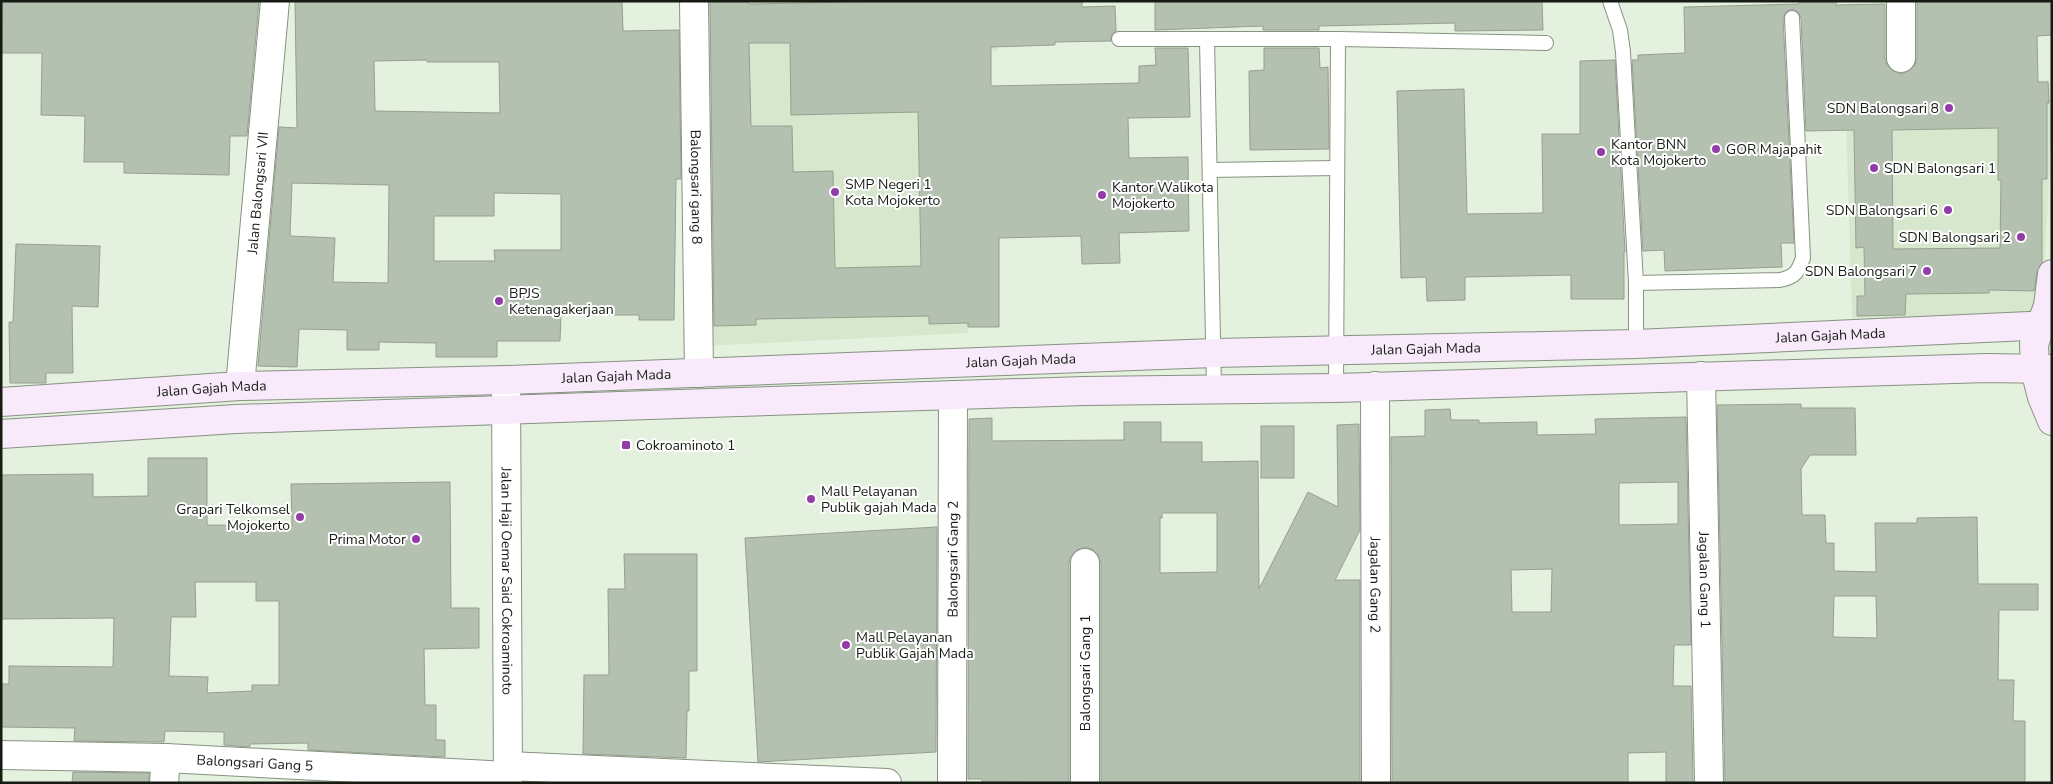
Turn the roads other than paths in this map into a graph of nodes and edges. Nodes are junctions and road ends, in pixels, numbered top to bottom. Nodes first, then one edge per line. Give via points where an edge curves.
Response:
1 (276, 1) edge
2 (694, 1) edge
3 (1610, 1) edge
4 (1901, 1) edge
5 (1792, 18) dead end
6 (1119, 39) dead end
7 (1338, 39) junction
8 (1208, 40) junction
9 (1546, 43) dead end
10 (1901, 58) dead end
11 (1337, 168) junction
12 (1210, 170) junction
13 (2052, 274) edge
14 (1636, 283) junction
15 (2046, 326) edge
16 (1636, 344) junction
17 (1336, 351) junction
18 (1214, 354) junction
19 (2043, 369) edge
20 (739, 371) junction
21 (699, 373) junction
22 (1701, 376) junction
23 (506, 380) junction
24 (240, 386) junction
25 (1375, 386) junction
26 (1336, 388) junction
27 (1214, 390) junction
28 (953, 395) junction
29 (1, 402) edge
30 (739, 402) junction
31 (506, 411) junction
32 (2052, 421) edge
33 (1, 434) edge
34 (1085, 563) dead end
35 (1, 755) edge
36 (165, 770) edge
37 (508, 775) edge
38 (838, 782) edge
39 (887, 783) edge
40 (952, 783) edge
41 (1085, 783) edge
42 (1376, 783) edge
43 (1709, 783) edge

1 - 24 street, Jalan Balongsari VII
2 - 21 street, Balongsari gang 8
3 - 14 lane via 1624,52
4 - 10 street
5 - 14 lane via 1803,258 1798,271 1791,278 1780,280
6 - 8 lane
7 - 8 lane
7 - 9 lane
7 - 11 lane
8 - 12 lane
11 - 12 lane
11 - 17 lane
12 - 18 lane
13 - 15 main road
14 - 16 lane
15 - 16 main road, Jalan Gajah Mada
15 - 19 main road via 2034,344
16 - 17 main road, Jalan Gajah Mada
17 - 18 main road, Jalan Gajah Mada
17 - 26 lane
18 - 20 main road, Jalan Gajah Mada
18 - 27 lane
19 - 22 main road
19 - 32 main road via 2042,397
20 - 21 main road, Jalan Gajah Mada
20 - 30 main road
21 - 23 main road, Jalan Gajah Mada
22 - 25 main road
22 - 43 street, Jagalan Gang 1
23 - 24 main road, Jalan Gajah Mada
23 - 31 street, Jalan Haji Oemar Said Cokroaminoto
24 - 29 main road, Jalan Gajah Mada
25 - 26 main road
25 - 42 street, Jagalan Gang 2
26 - 27 main road
27 - 28 main road
28 - 30 main road
28 - 40 street, Balongsari Gang 2
30 - 31 main road
31 - 33 main road via 236,419
31 - 37 street, Jalan Haji Oemar Said Cokroaminoto
34 - 41 street, Balongsari Gang 1
35 - 36 street, Balongsari Gang 5
36 - 37 street, Balongsari Gang 5
37 - 38 street, Balongsari Gang 5
38 - 39 street, Balongsari Gang 5

